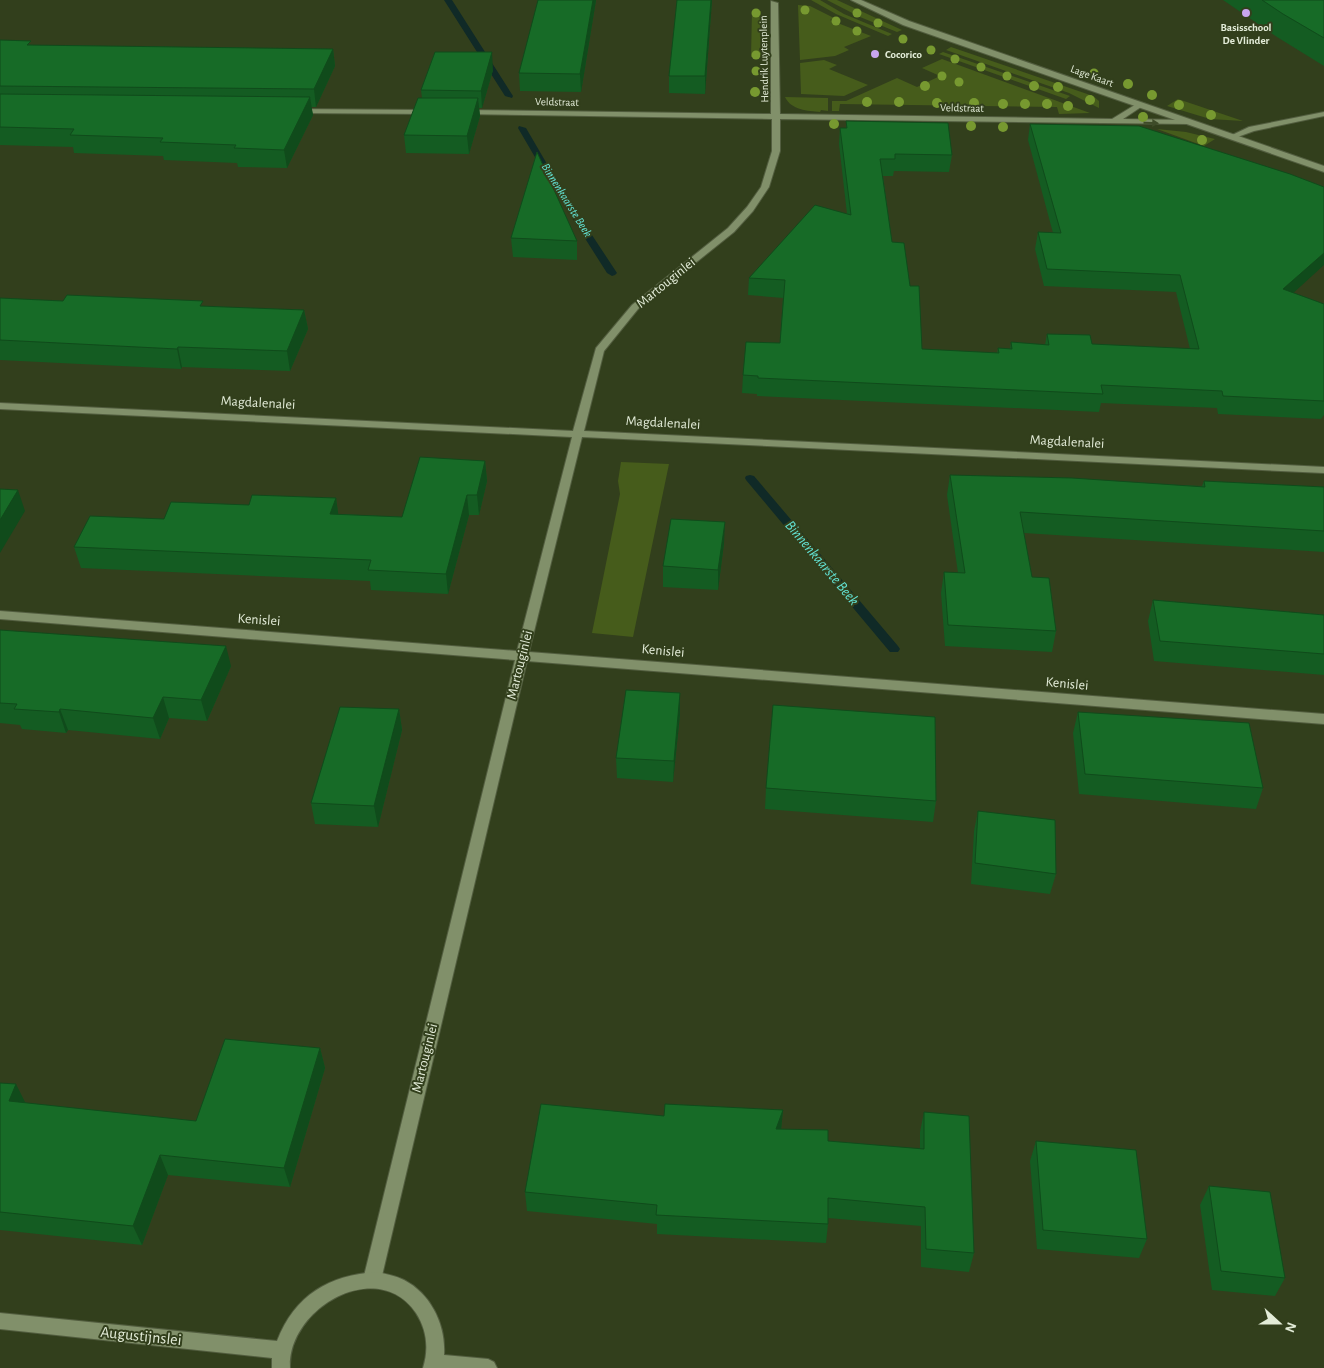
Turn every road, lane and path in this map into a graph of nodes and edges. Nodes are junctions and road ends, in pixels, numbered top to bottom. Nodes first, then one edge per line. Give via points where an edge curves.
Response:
1 (855, 0) edge
2 (774, 3) dead end
3 (1138, 104) junction
4 (288, 110) edge
5 (437, 112) edge
6 (457, 112) edge
7 (1324, 114) edge
8 (776, 115) junction
9 (1114, 121) junction
10 (1188, 122) junction
11 (1232, 138) junction
12 (1324, 169) edge
13 (0, 406) edge
14 (577, 434) junction
15 (1324, 470) edge
16 (0, 614) edge
17 (522, 655) junction
18 (1324, 719) edge
19 (372, 1280) junction
20 (0, 1321) edge
21 (282, 1350) junction
22 (433, 1365) edge
23 (280, 1368) edge
24 (488, 1368) edge

1 - 3 street, Lage Kaart via 906,23
2 - 8 street, Hendrik Luytenplein
3 - 9 street
3 - 10 street, Lage Kaart
4 - 5 street
6 - 8 street, Veldstraat
7 - 11 street via 1252,129
8 - 9 street, Veldstraat
8 - 14 street, Martouginlei via 776,151 765,188 731,230 635,307 599,350
9 -> 10 street, Veldstraat
10 - 11 street, Lage Kaart
11 - 12 street, Lage Kaart
13 - 14 street, Magdalenalei
14 - 15 street, Magdalenalei
14 - 17 street, Martouginlei
16 - 17 street, Kenislei
17 - 18 street, Kenislei
17 - 19 street, Martouginlei
19 - 21 street via 349,1282 326,1291 306,1306 291,1327
19 - 22 street via 401,1287 423,1305 435,1332
20 - 21 street, Augustijnslei
21 - 23 street
22 - 24 street

